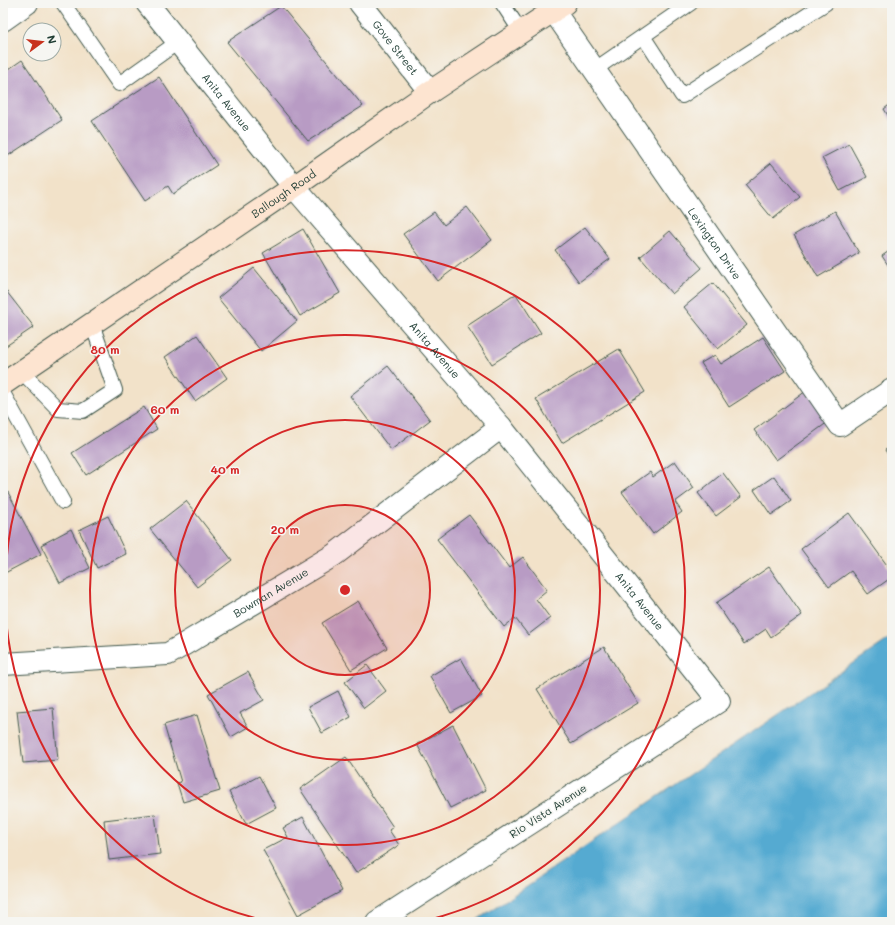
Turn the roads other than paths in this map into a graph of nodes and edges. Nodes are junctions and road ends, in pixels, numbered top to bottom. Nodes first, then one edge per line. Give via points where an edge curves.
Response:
1 (27, 3) edge
2 (63, 3) edge
3 (147, 3) edge
4 (360, 3) edge
5 (502, 3) edge
6 (691, 3) edge
7 (826, 3) edge
8 (559, 7) edge
9 (3, 20) edge
10 (521, 32) junction
11 (643, 36) junction
12 (178, 42) junction
13 (594, 70) junction
14 (430, 92) junction
15 (294, 187) junction
16 (92, 324) junction
17 (22, 372) junction
18 (3, 384) edge
19 (892, 390) edge
20 (3, 394) edge
21 (501, 427) junction
22 (63, 502) dead end
23 (3, 664) edge
24 (719, 701) joint
25 (377, 922) edge

1 - 9 street
2 - 12 lane via 119,84
3 - 12 street, Anita Avenue
4 - 14 street, Gove Street
5 - 10 lane
6 - 11 lane
7 - 11 lane via 682,96
8 - 10 street, Ballough Road
8 - 13 street, Lexington Drive
10 - 14 street, Ballough Road
11 - 13 lane
12 - 15 street, Anita Avenue
13 - 19 street, Lexington Drive via 840,425
14 - 15 street, Ballough Road
15 - 16 street, Ballough Road
15 - 21 street, Anita Avenue
16 - 17 street, Ballough Road
16 - 17 lane via 115,390 83,411 58,409
17 - 18 street, Ballough Road
20 - 22 lane
21 - 23 street, Bowman Avenue via 334,555 168,654
21 - 24 street, Anita Avenue
24 - 25 street, Rio Vista Avenue

